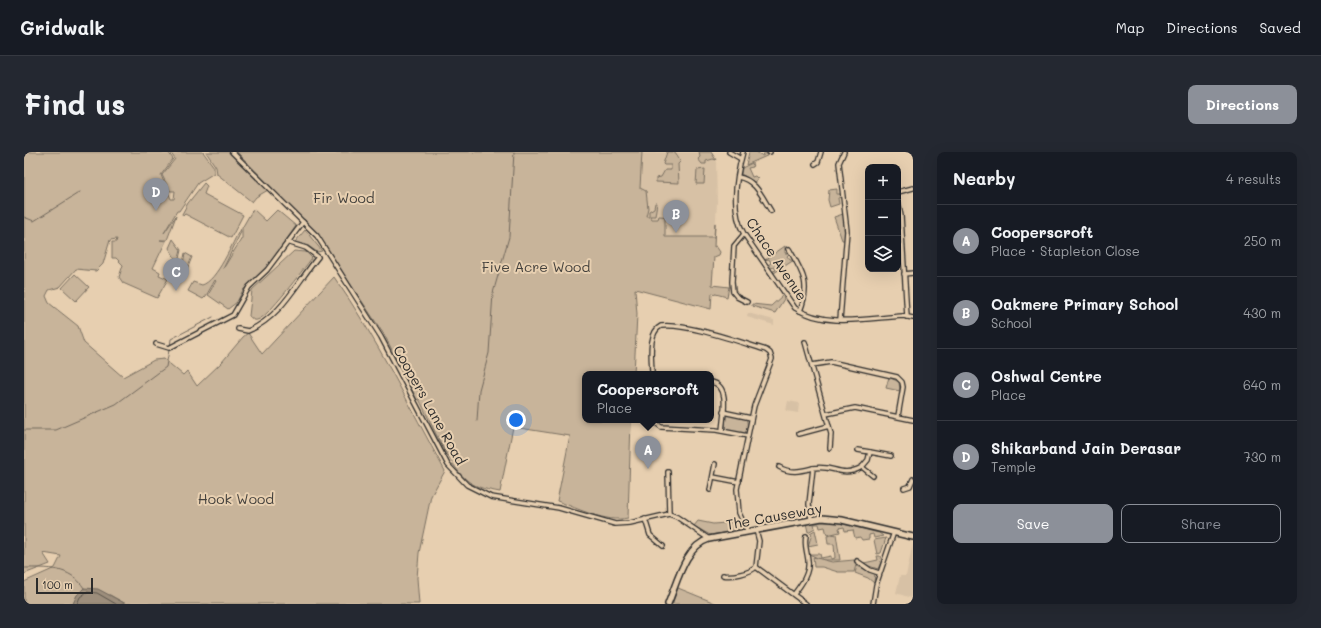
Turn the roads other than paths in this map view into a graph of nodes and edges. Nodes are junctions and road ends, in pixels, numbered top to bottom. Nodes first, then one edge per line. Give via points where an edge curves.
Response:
1 (232, 152) edge
2 (729, 152) edge
3 (743, 152) edge
4 (821, 152) edge
5 (844, 152) edge
6 (741, 159) junction
7 (815, 164) dead end
8 (738, 177) junction
9 (913, 188) edge
10 (901, 191) edge
11 (771, 211) dead end
12 (303, 222) junction
13 (744, 234) junction
14 (901, 236) edge
15 (287, 242) junction
16 (789, 249) dead end
17 (913, 273) edge
18 (904, 274) junction
19 (747, 302) dead end
20 (800, 311) junction
21 (908, 317) junction
22 (913, 318) edge
23 (840, 320) junction
24 (238, 329) dead end
25 (805, 342) dead end
26 (156, 344) dead end
27 (812, 365) junction
28 (652, 371) edge
29 (714, 383) edge
30 (723, 412) junction
31 (826, 414) junction
32 (898, 416) junction
33 (751, 418) junction
34 (913, 420) edge
35 (656, 423) edge
36 (829, 426) junction
37 (722, 431) junction
38 (799, 434) dead end
39 (748, 436) junction
40 (830, 448) dead end
41 (858, 450) dead end
42 (870, 452) junction
43 (891, 456) dead end
44 (715, 464) dead end
45 (780, 467) dead end
46 (862, 467) junction
47 (813, 468) junction
48 (668, 472) dead end
49 (873, 476) dead end
50 (713, 477) junction
51 (913, 479) edge
52 (738, 482) junction
53 (904, 488) dead end
54 (710, 490) dead end
55 (669, 514) junction
56 (645, 519) junction
57 (811, 519) junction
58 (756, 530) junction
59 (748, 532) junction
60 (894, 532) junction
61 (806, 536) dead end
62 (913, 537) edge
63 (709, 539) junction
64 (663, 546) dead end
65 (857, 561) dead end
66 (756, 567) junction
67 (880, 573) junction
68 (723, 575) dead end
69 (794, 594) junction
70 (668, 604) edge
71 (806, 604) edge
72 (873, 604) edge

1 - 12 street, Coopers Lane Road
2 - 6 street
3 - 6 street, Chace Avenue
4 - 7 street
5 - 23 street via 839,163 847,231
6 - 8 street, Chace Avenue
8 - 11 street via 755,185
8 - 13 street, Chace Avenue via 736,217
9 - 10 street
12 - 15 street
12 - 56 street, Coopers Lane Road via 327,250 377,330 448,465 461,481 473,490 491,497 572,511 607,522 626,523
13 - 19 street via 734,246 732,282 733,292
13 - 20 street, Chace Avenue via 792,304
14 - 18 street
15 - 24 street via 306,248 318,257 276,313 248,331
15 - 26 street via 267,270 249,287 233,315 168,348
16 - 20 street via 805,282 805,294
17 - 18 street
18 - 21 street
20 - 23 street, Chace Avenue
21 - 22 street, Chace Avenue
21 - 23 street, Chace Avenue
25 - 27 street
27 - 31 street
27 - 32 street via 831,362 897,377 903,387
28 - 33 street via 653,335 656,329 666,326 720,336 766,350 770,354 771,363 757,395
29 - 30 street via 724,392
30 - 33 street
30 - 37 street
31 - 32 street via 851,408
31 - 36 street
32 - 34 street
33 - 39 street
35 - 37 street via 661,427
36 - 38 street
36 - 40 street via 832,436
37 - 39 street
39 - 52 street
41 - 42 street
42 - 43 street
42 - 46 street
44 - 50 street
45 - 47 street via 796,472
46 - 47 street via 850,473 833,471 823,466
46 - 49 street
47 - 57 street via 809,504
48 - 55 street
50 - 52 street
50 - 54 street
51 - 53 street via 910,486
52 - 59 street via 738,507
55 - 56 street, Coopers Lane Road
55 - 63 street
56 - 64 street via 650,535
57 - 58 main road, The Causeway
57 - 60 main road, The Causeway via 832,518
58 - 59 main road, The Causeway
58 - 66 street via 759,541
59 - 63 main road, The Causeway
60 - 62 main road, The Causeway
60 - 67 street
61 - 69 street via 804,544 808,570 804,581
63 - 70 main road via 689,553
65 - 67 street
66 - 68 street via 729,576
66 - 69 street
67 - 72 street
69 - 71 street

